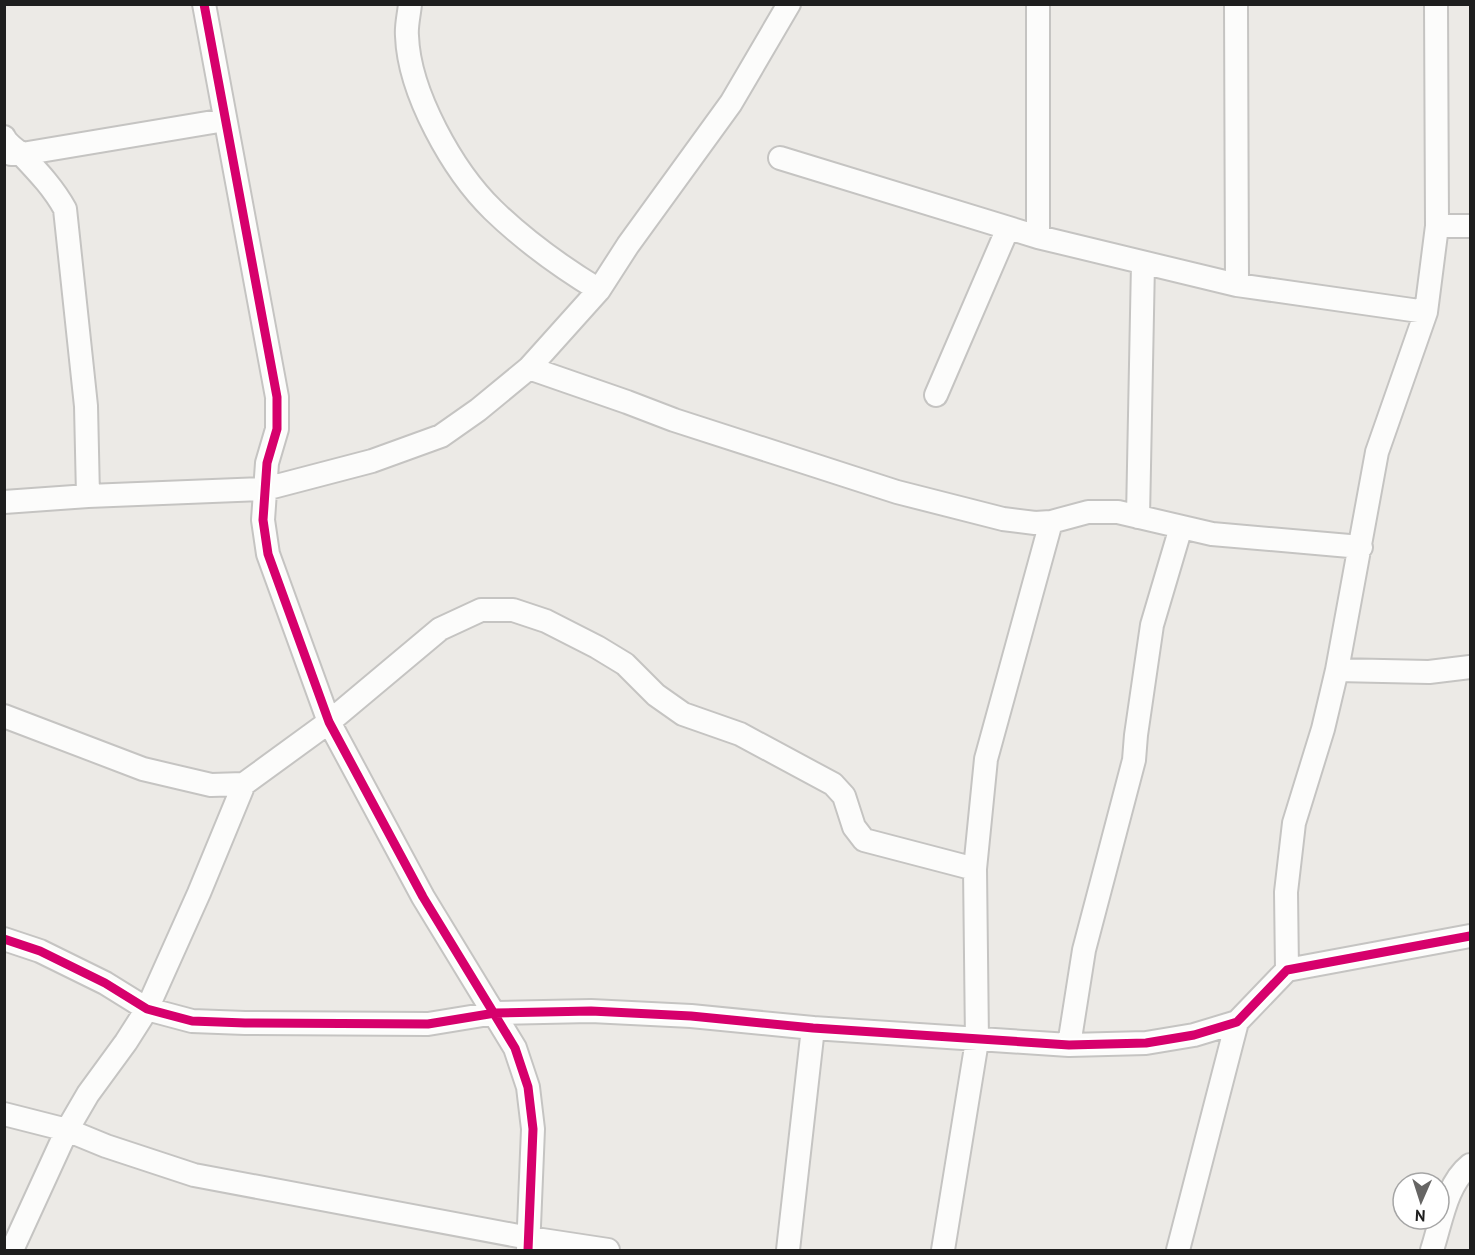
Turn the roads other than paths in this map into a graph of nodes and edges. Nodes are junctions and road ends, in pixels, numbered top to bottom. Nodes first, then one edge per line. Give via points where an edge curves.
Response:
1 (204, 4) edge
2 (410, 4) edge
3 (789, 4) edge
4 (1038, 4) edge
5 (1236, 4) edge
6 (1436, 4) edge
7 (225, 120) junction
8 (4, 137) edge
9 (13, 154) edge
10 (780, 158) dead end
11 (1437, 226) junction
12 (1470, 226) edge
13 (1008, 228) junction
14 (1038, 237) junction
15 (1143, 263) junction
16 (1237, 285) junction
17 (599, 290) junction
18 (1426, 312) junction
19 (529, 368) junction
20 (936, 395) dead end
21 (265, 489) junction
22 (88, 496) junction
23 (4, 502) edge
24 (1138, 517) junction
25 (1051, 522) junction
26 (1181, 527) junction
27 (1361, 547) junction
28 (1470, 667) edge
29 (1337, 670) junction
30 (4, 716) edge
31 (329, 722) junction
32 (244, 784) junction
33 (975, 869) junction
34 (1470, 936) edge
35 (4, 939) edge
36 (1287, 970) junction
37 (147, 1009) junction
38 (495, 1013) junction
39 (1237, 1022) junction
40 (813, 1028) junction
41 (977, 1041) junction
42 (1069, 1045) junction
43 (4, 1114) edge
44 (67, 1130) junction
45 (1470, 1165) edge
46 (529, 1244) edge
47 (12, 1251) edge
48 (608, 1251) edge
49 (788, 1251) edge
50 (944, 1251) edge
51 (1178, 1251) edge
52 (1432, 1251) edge

1 - 7 street
2 - 17 street via 406,35 417,88 431,122 456,163 492,209 562,267
3 - 17 street via 731,103
4 - 14 street
5 - 16 street
6 - 11 street
7 - 9 street
7 - 21 street via 277,397 277,429 267,463
8 - 9 street
9 - 22 street via 55,190 65,209 86,406
10 - 13 street
11 - 12 street
11 - 18 street
13 - 14 street
13 - 20 street
14 - 15 street
15 - 16 street
15 - 24 street
16 - 18 street
17 - 19 street
18 - 27 street via 1377,452
19 - 21 street via 441,436 372,461
19 - 25 street via 897,492 1003,519
21 - 22 street
21 - 31 street via 263,520 268,554
22 - 23 street
24 - 25 street via 1088,512
24 - 26 street
25 - 33 street via 986,759
26 - 27 street via 1212,534
26 - 42 street via 1152,625 1134,759 1084,950
27 - 29 street
28 - 29 street via 1429,672
29 - 36 street via 1294,823 1286,892
30 - 32 street via 143,769 211,785
31 - 32 street
31 - 33 street via 440,628 481,610 513,610 546,621 626,664 656,695 683,714 740,734 834,784 844,796 854,827 864,840
31 - 38 street via 423,897
32 - 37 street
33 - 41 street
34 - 36 street
35 - 37 street via 105,983
36 - 39 street
37 - 38 street via 192,1021 246,1023 428,1024
37 - 44 street
38 - 40 street via 591,1011
38 - 46 street via 515,1048 528,1087 533,1129
39 - 42 street via 1146,1043
39 - 51 street
40 - 41 street
40 - 49 street
41 - 42 street
41 - 50 street
43 - 44 street
44 - 46 street via 194,1175
44 - 47 street
45 - 52 street via 1451,1190
46 - 48 street

